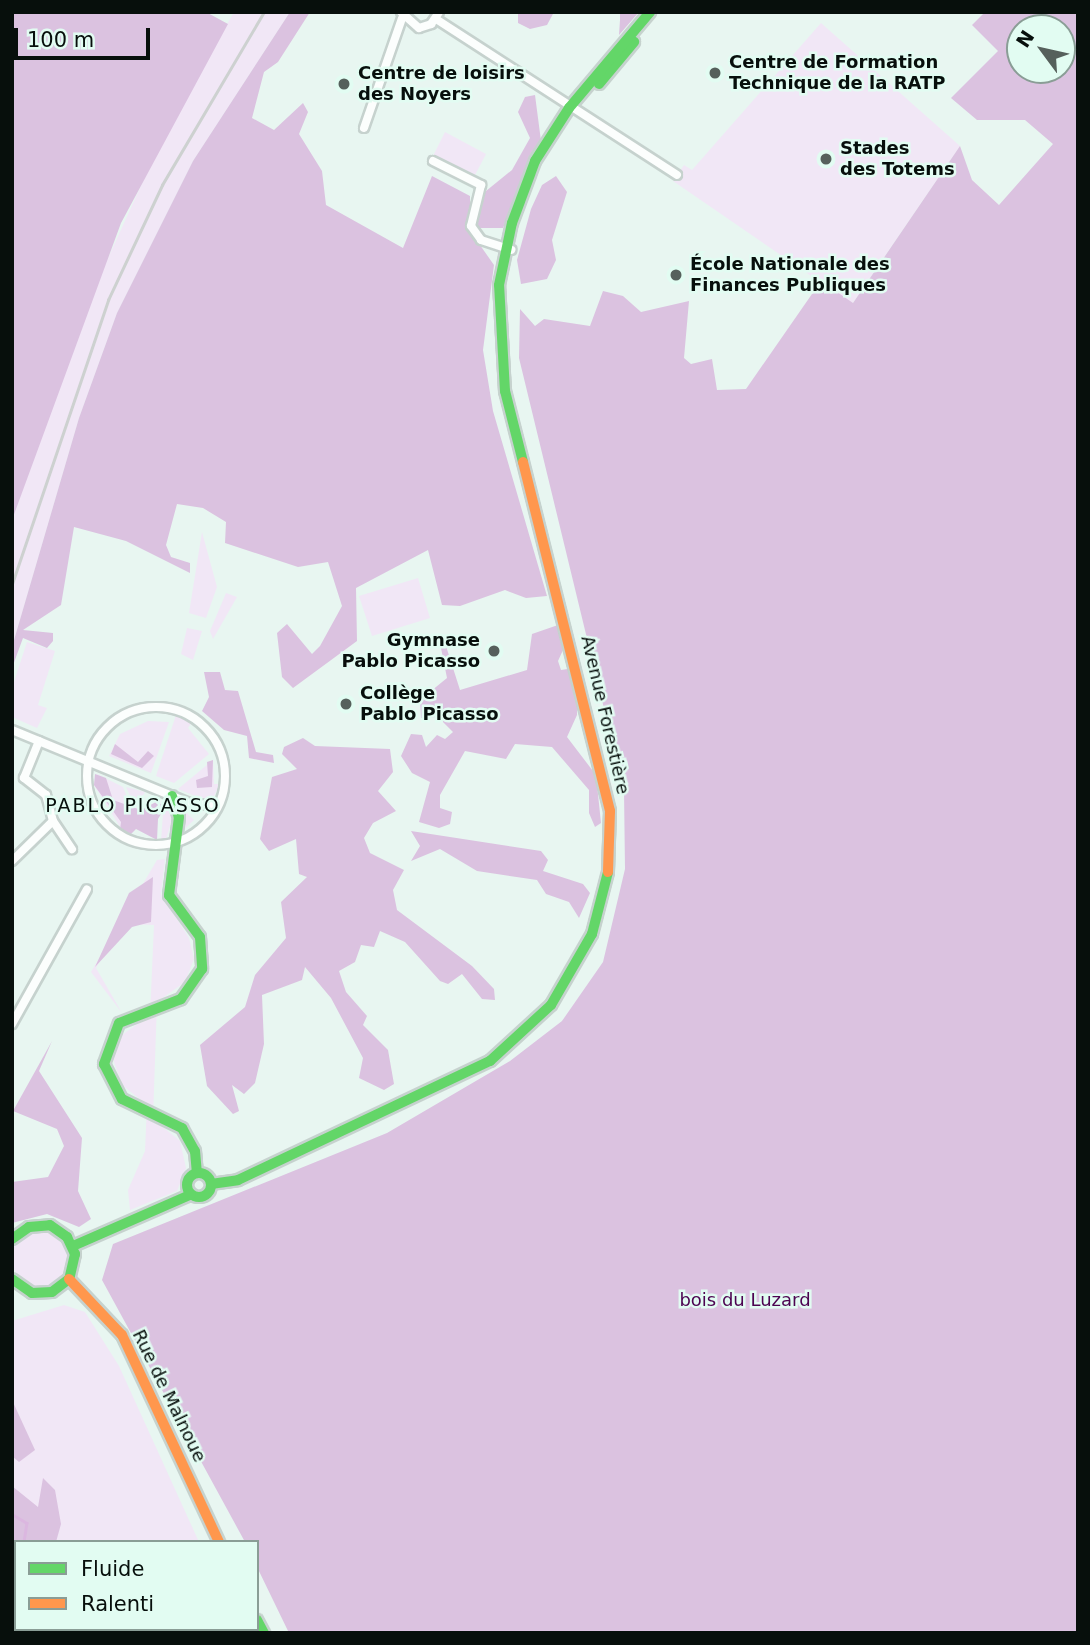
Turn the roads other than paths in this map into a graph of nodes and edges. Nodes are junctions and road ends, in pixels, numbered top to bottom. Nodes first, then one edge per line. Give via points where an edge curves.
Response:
1 (650, 12) edge
2 (659, 12) edge
3 (401, 15) edge
4 (437, 16) edge
5 (573, 108) junction
6 (365, 128) dead end
7 (433, 161) dead end
8 (677, 175) dead end
9 (508, 249) junction
10 (12, 730) edge
11 (39, 741) junction
12 (89, 762) junction
13 (172, 796) junction
14 (189, 803) junction
15 (217, 806) junction
16 (52, 821) junction
17 (196, 830) junction
18 (175, 843) junction
19 (72, 849) dead end
20 (12, 861) edge
21 (87, 890) dead end
22 (12, 1024) edge
23 (12, 1032) edge
24 (197, 1173) junction
25 (211, 1184) junction
26 (190, 1195) junction
27 (12, 1239) edge
28 (73, 1246) junction
29 (12, 1279) edge
30 (69, 1279) junction
31 (218, 1540) edge

1 - 5 street
2 - 5 street
3 - 4 street via 419,28
3 - 6 street
4 - 5 street
5 - 8 street
5 - 9 street, Avenue Forestière via 533,182
7 - 9 street via 481,185 471,226 481,240
9 - 25 street, Avenue Forestière via 499,331 505,391 605,782 610,853 600,910 558,996 490,1061 238,1180
10 - 11 street
11 - 12 street
11 - 16 street via 24,778 46,795
12 - 13 street
12 - 15 street via 100,736 120,717 153,707 181,712 209,732 221,752 225,780
12 - 18 street via 91,800 111,830 146,845
13 - 14 street
13 - 18 street via 179,817
14 - 15 street
14 - 17 street via 200,815
15 - 17 street
16 - 19 street
16 - 20 street
17 - 18 street
18 - 24 street via 169,895 200,937 200,975 181,999 119,1024 104,1064 122,1099 182,1128 195,1151
21 - 22 street
22 - 23 street
24 - 25 street
24 - 26 street via 187,1180
25 - 26 street, Avenue Forestière via 202,1197
26 - 28 street
27 - 28 street via 29,1227 50,1225
28 - 30 street
29 - 30 street via 42,1294
30 - 31 street, Rue de Malnoue via 122,1335

